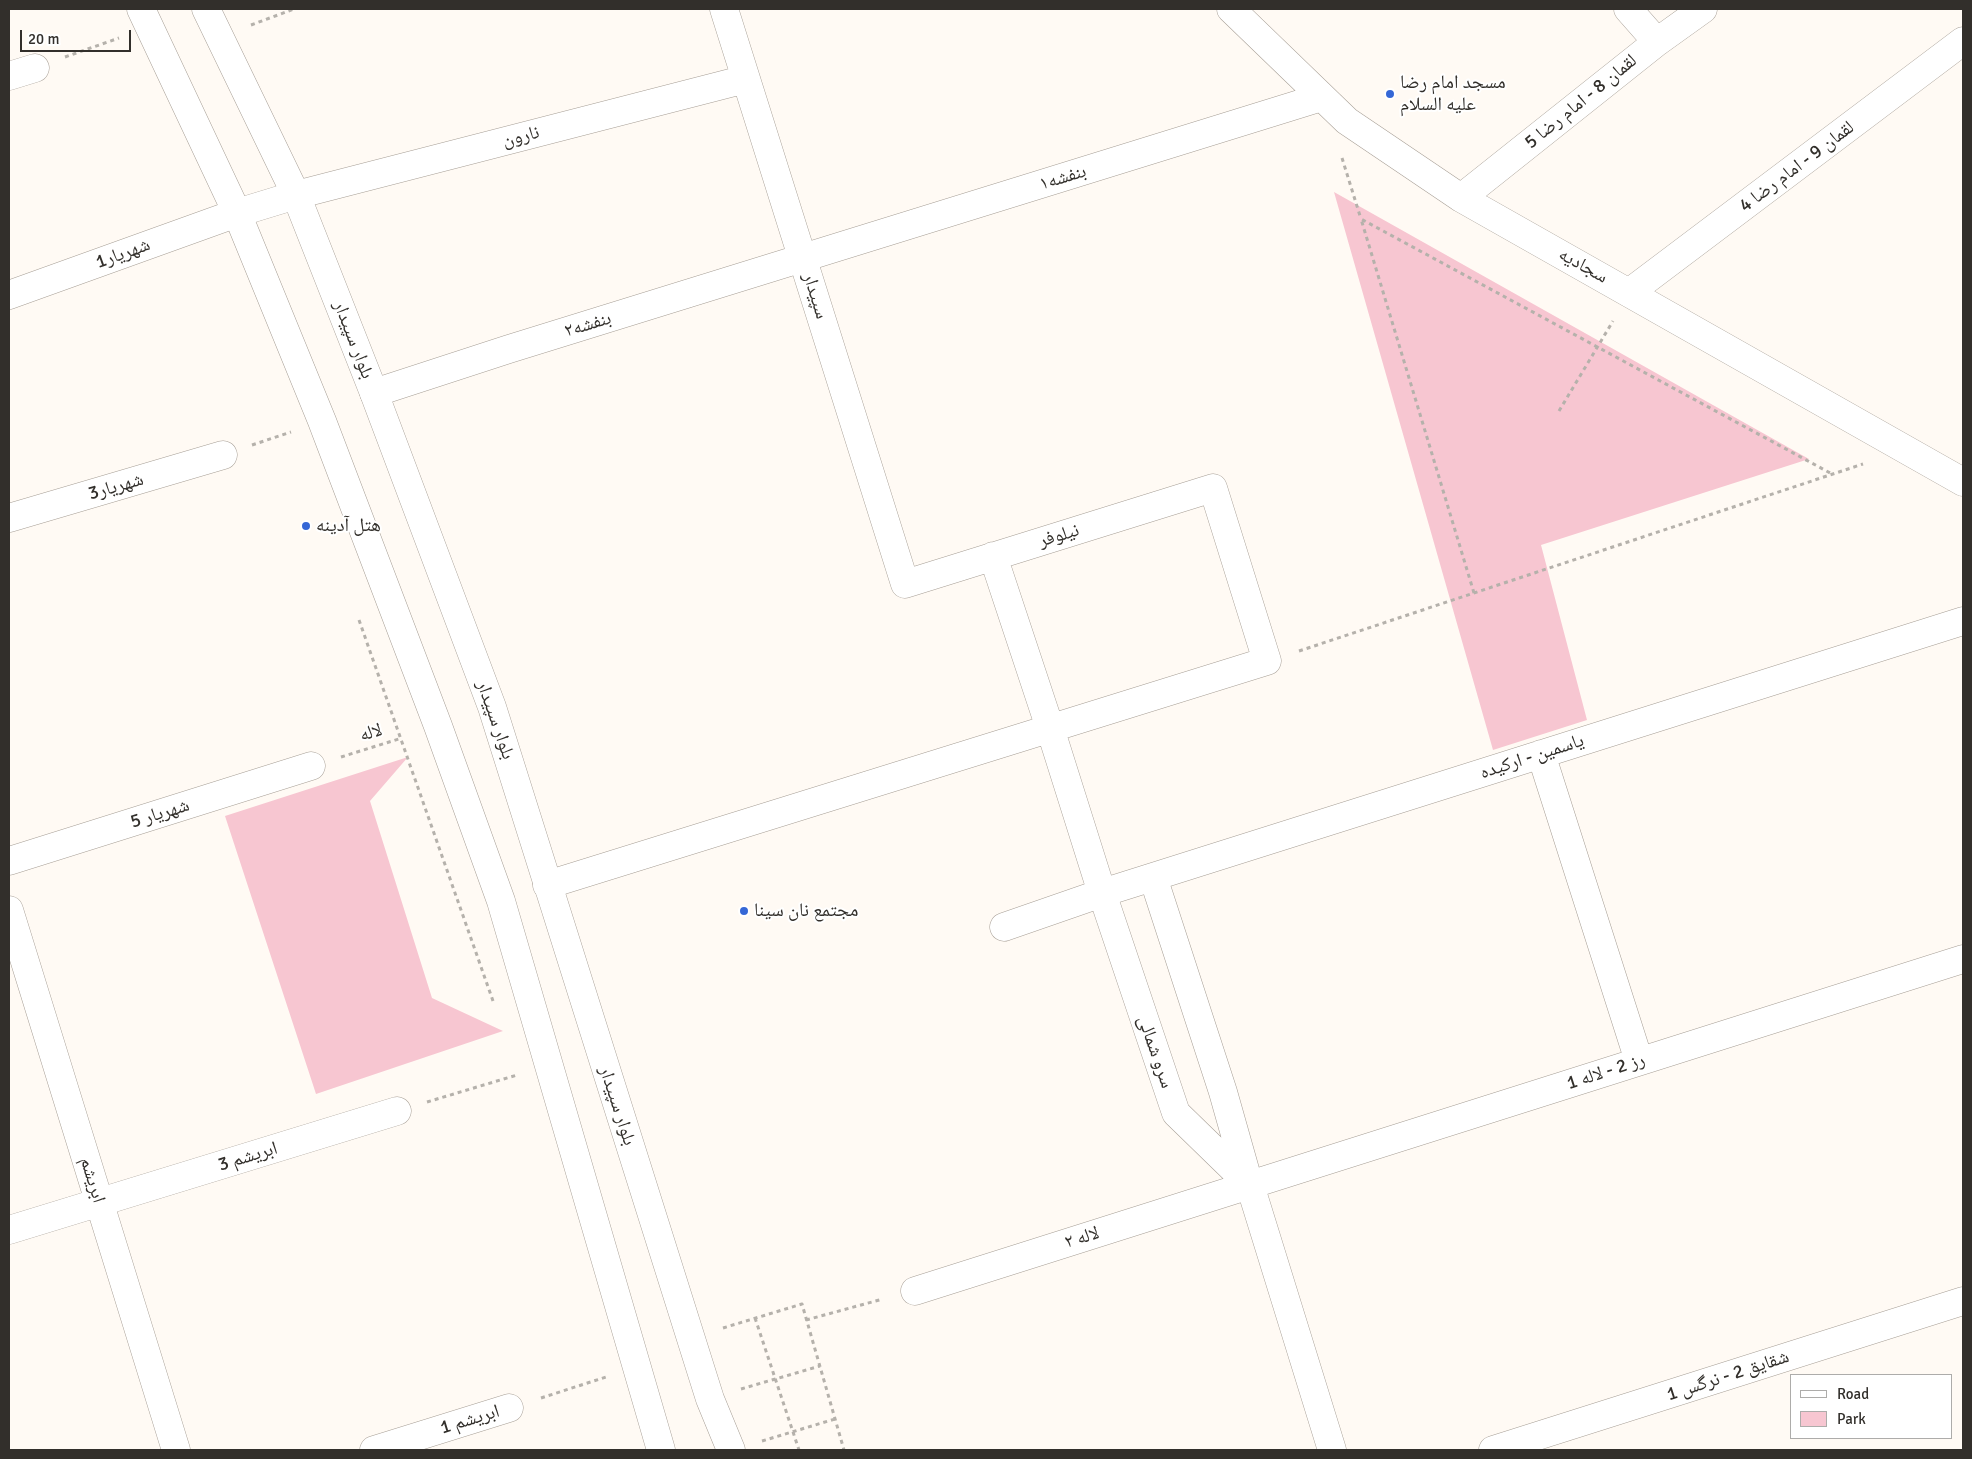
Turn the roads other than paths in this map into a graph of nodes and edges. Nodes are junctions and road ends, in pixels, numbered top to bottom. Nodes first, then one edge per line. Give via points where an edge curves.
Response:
1 (206, 9) edge
2 (724, 9) edge
3 (1232, 9) edge
4 (1628, 9) edge
5 (1703, 9) edge
6 (145, 18) edge
7 (1963, 41) edge
8 (1657, 42) junction
9 (35, 68) road end
10 (9, 76) edge
11 (746, 79) junction
12 (1322, 97) junction
13 (296, 195) junction
14 (1461, 198) junction
15 (237, 213) junction
16 (804, 258) junction
17 (1630, 292) junction
18 (9, 295) edge
19 (374, 393) junction
20 (223, 455) road end
21 (1959, 476) edge
22 (9, 518) edge
23 (993, 556) junction
24 (904, 584) joint
25 (1963, 621) edge
26 (1050, 728) junction
27 (1541, 754) junction
28 (311, 766) road end
29 (9, 861) edge
30 (1153, 877) junction
31 (547, 885) junction
32 (1102, 893) junction
33 (9, 910) edge
34 (1004, 926) dead end
35 (1963, 959) edge
36 (1639, 1061) junction
37 (397, 1111) road end
38 (1250, 1185) junction
39 (99, 1202) junction
40 (9, 1230) edge
41 (915, 1291) road end
42 (1963, 1301) edge
43 (509, 1408) road end
44 (176, 1450) edge
45 (374, 1450) edge
46 (661, 1450) edge
47 (731, 1450) edge
48 (1332, 1450) edge
49 (1493, 1450) edge

1 - 13 street, بلوار سپیدار
2 - 11 street, سپیدار
3 - 12 street, سجادیه
4 - 8 street
5 - 8 street, لقمان 8 - امام رضا 5
6 - 15 street
7 - 17 street, لقمان 9 - امام رضا 4
8 - 14 street, لقمان 8 - امام رضا 5
9 - 10 street
11 - 13 street, نارون
11 - 16 street, سپیدار
12 - 14 street, سجادیه via 1347,121
12 - 16 street, بنفشه۱
13 - 15 street, نارون
13 - 19 street, بلوار سپیدار
14 - 17 street, سجادیه
15 - 18 street, شهریار1
15 - 46 street via 322,421 501,901
16 - 19 street, بنفشه۲
16 - 24 street, سپیدار
17 - 21 street, سجادیه via 1906,450
19 - 31 street, بلوار سپیدار via 492,707
20 - 22 street, شهریار3
23 - 24 street, نیلوفر
23 - 26 street, سرو شمالی
23 - 26 street, نیلوفر via 1213,488 1267,661
25 - 27 street, یاسمین - ارکیده
26 - 31 street
26 - 32 street, سرو شمالی
27 - 30 street, یاسمین - ارکیده
27 - 36 street
28 - 29 street, شهریار 5
30 - 32 street, یاسمین - ارکیده
30 - 38 street, سرو شمالی
31 - 47 street, بلوار سپیدار via 690,1339
32 - 34 street, یاسمین - ارکیده
32 - 38 street, سرو شمالی via 1176,1113
33 - 39 street, ابریشم
35 - 36 street, رز 2 - لاله 1
36 - 38 street, رز 2 - لاله 1
37 - 39 street, ابریشم 3
38 - 41 street, لاله ۲
38 - 48 street, سرو شمالی
39 - 40 street, ابریشم 3
39 - 44 street, ابریشم
42 - 49 street, شقایق 2 - نرگس 1
43 - 45 street, ابریشم 1

